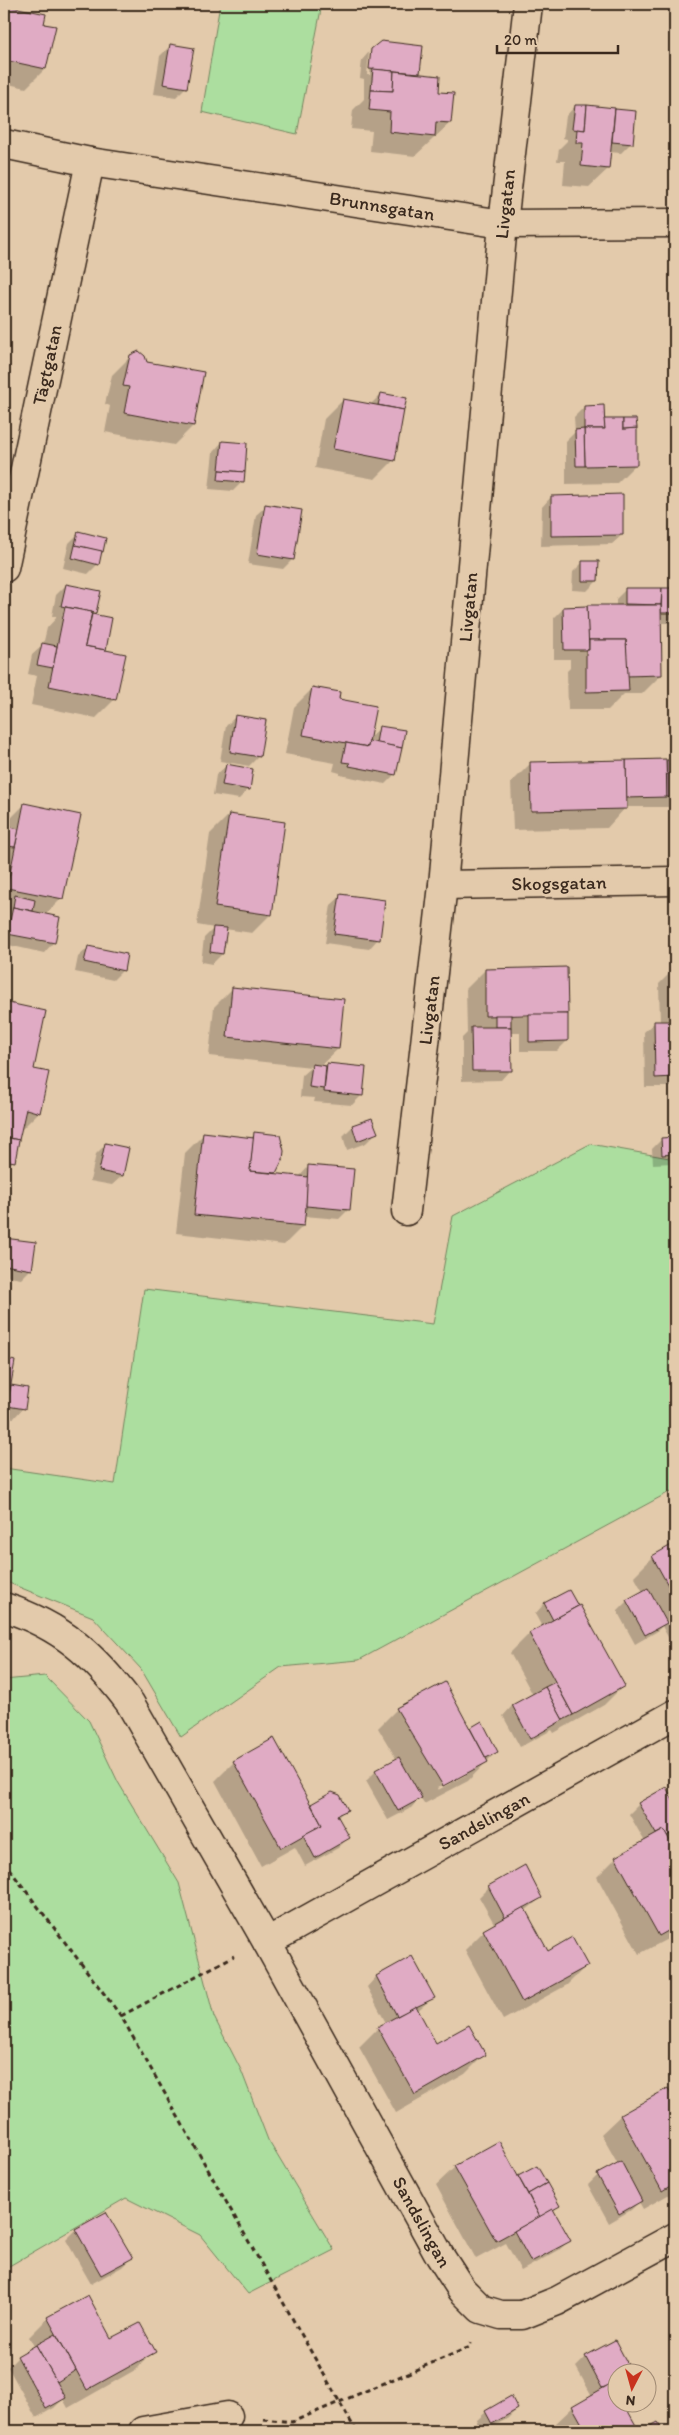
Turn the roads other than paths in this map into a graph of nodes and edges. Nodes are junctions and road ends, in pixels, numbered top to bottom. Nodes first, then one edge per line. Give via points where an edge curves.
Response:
1 (528, 4) edge
2 (4, 144) edge
3 (90, 162) junction
4 (675, 223) edge
5 (503, 224) junction
6 (4, 568) edge
7 (675, 881) edge
8 (443, 885) junction
9 (406, 1211) dead end
10 (4, 1607) edge
11 (675, 1714) edge
12 (267, 1942) junction
13 (675, 2237) edge
14 (228, 2416) road end
15 (143, 2431) edge

1 - 5 street, Livgatan
2 - 3 street, Brunnsgatan
3 - 5 street, Brunnsgatan
3 - 6 street, Tägtgatan
4 - 5 street, Brunnsgatan
5 - 8 street, Livgatan
7 - 8 street, Skogsgatan
8 - 9 street, Livgatan
10 - 12 street, Sandslingan via 44,1622 104,1668 149,1734
11 - 12 street, Sandslingan
12 - 13 street, Sandslingan via 440,2256 462,2290 482,2309 501,2316 522,2315 557,2301
14 - 15 street

